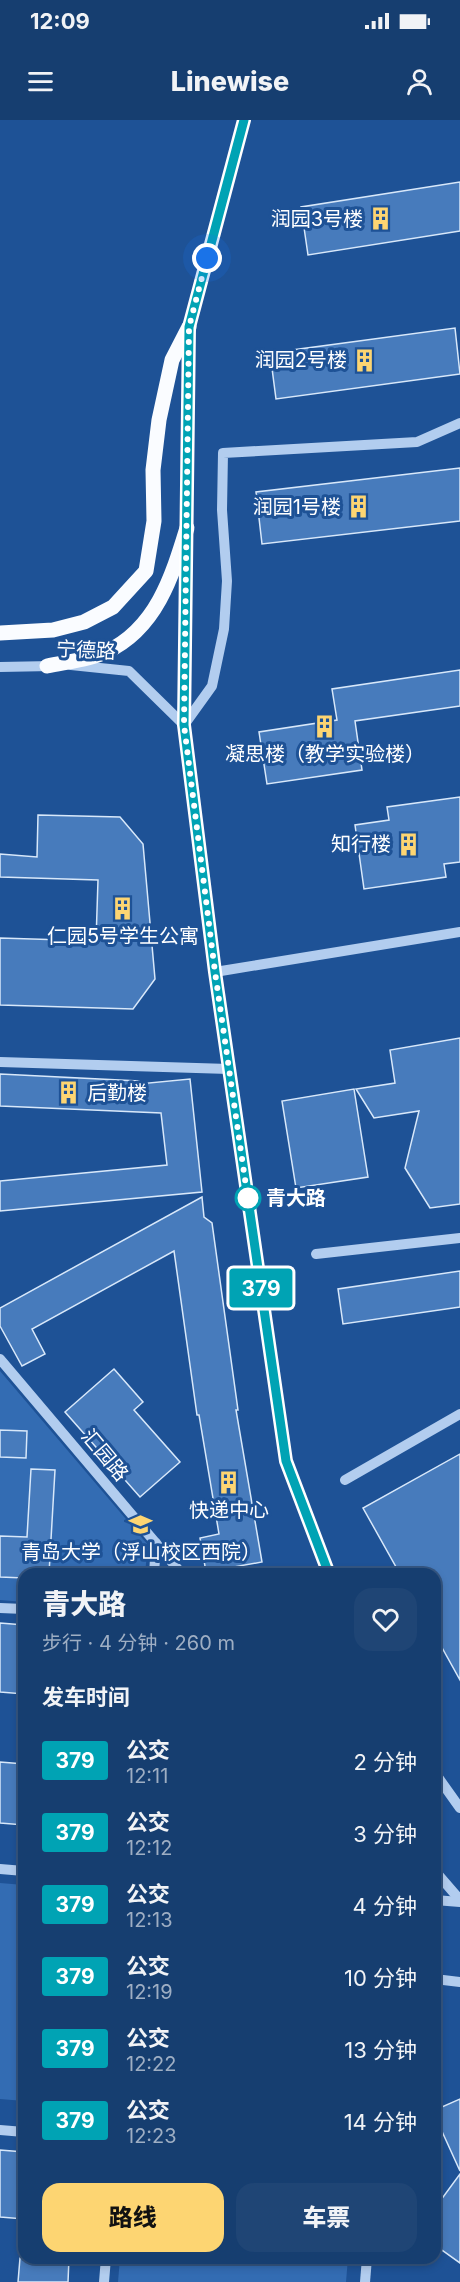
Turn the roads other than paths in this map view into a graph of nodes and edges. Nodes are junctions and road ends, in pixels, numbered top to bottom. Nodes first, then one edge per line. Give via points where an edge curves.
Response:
1 (244, 120) edge
2 (189, 327) junction
3 (460, 423) edge
4 (187, 528) junction
5 (0, 633) edge
6 (47, 666) junction
7 (0, 667) edge
8 (184, 725) junction
9 (460, 932) edge
10 (215, 972) junction
11 (0, 1062) edge
12 (229, 1069) junction
13 (460, 1238) edge
14 (316, 1254) dead end
15 (0, 1359) edge
16 (460, 1414) edge
17 (345, 1479) dead end
18 (156, 1543) junction
19 (154, 1568) edge
20 (177, 1568) edge
21 (327, 1568) edge
22 (0, 1608) edge
23 (18, 1609) edge
24 (441, 1781) edge
25 (460, 1808) edge
26 (0, 1869) edge
27 (18, 1870) edge
28 (441, 1877) edge
29 (441, 1900) edge
30 (460, 1901) edge
31 (441, 1980) edge
32 (460, 1982) edge
33 (0, 2130) edge
34 (18, 2132) edge
35 (106, 2264) edge
36 (366, 2264) edge
37 (104, 2282) edge
38 (365, 2282) edge

1 - 2 street
2 - 4 street
2 - 5 main road via 172,360 159,420 153,470 154,521 146,571 113,607 84,621 53,630
3 - 8 street via 417,442 223,453 227,581 224,629 212,686
4 - 6 main road via 169,582 151,616 133,636 105,653
4 - 8 street
6 - 7 street, 宁德路
6 - 8 street, 宁德路 via 129,671
8 - 10 street
9 - 10 street
10 - 12 street
11 - 12 street
12 - 21 street via 286,1461
13 - 14 street
15 - 18 street, 汇园路
16 - 17 street
18 - 19 street
18 - 20 street, 汇园路
22 - 23 street
24 - 25 street
26 - 27 street
28 - 30 street
29 - 30 street
31 - 32 street
33 - 34 street
35 - 37 street
36 - 38 street

